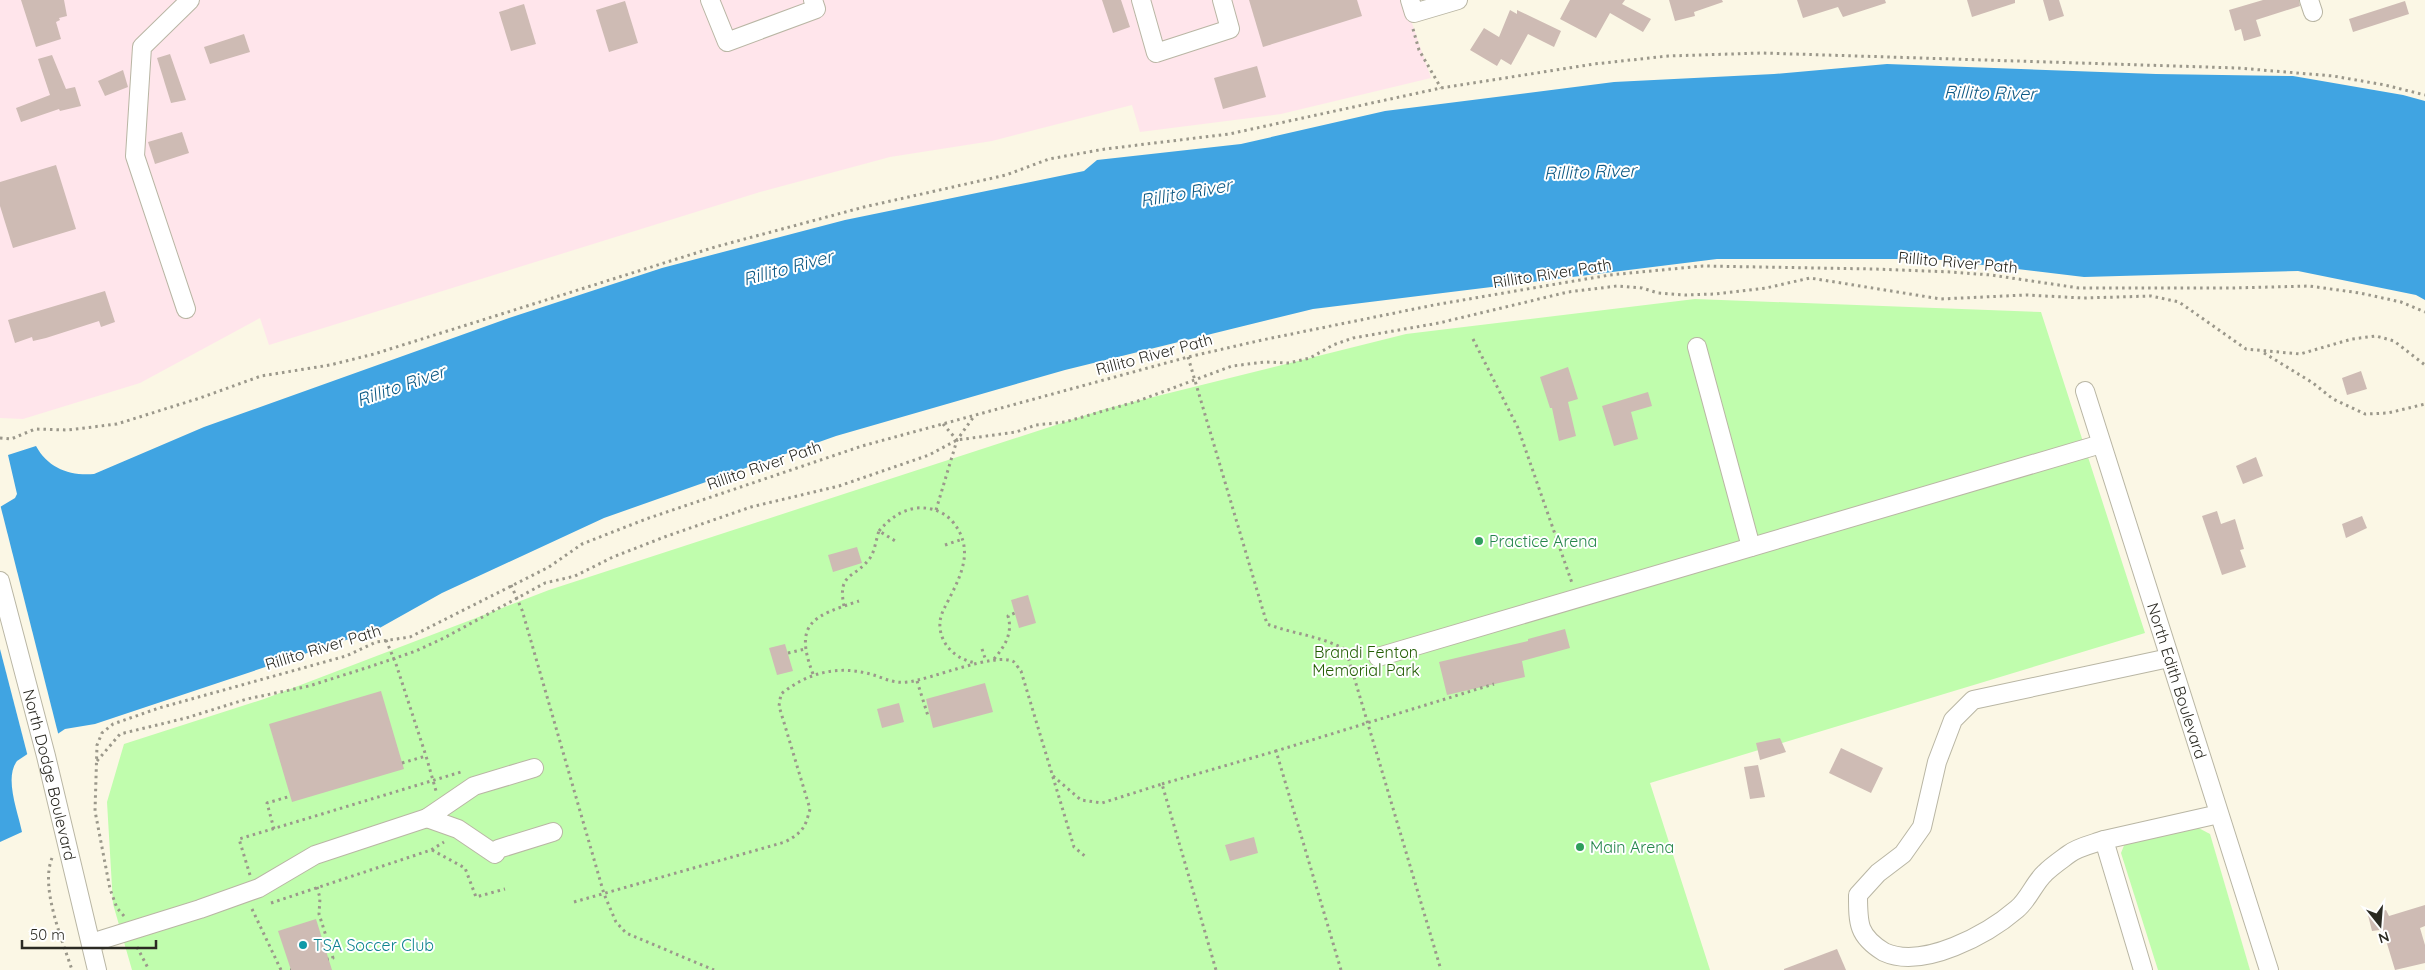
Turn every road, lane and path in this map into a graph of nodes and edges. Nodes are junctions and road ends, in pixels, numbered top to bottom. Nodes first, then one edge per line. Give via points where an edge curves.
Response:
1 (190, 0) edge
2 (710, 0) edge
3 (813, 0) edge
4 (1141, 0) edge
5 (1222, 0) edge
6 (1458, 0) edge
7 (1412, 7) edge
8 (1441, 88) junction
9 (2425, 95) edge
10 (186, 310) dead end
11 (2425, 312) edge
12 (1473, 339) dead end
13 (1697, 347) dead end
14 (2262, 351) junction
15 (1188, 357) junction
16 (2425, 365) edge
17 (1194, 380) junction
18 (2084, 390) dead end
19 (2425, 404) edge
20 (975, 415) junction
21 (943, 424) junction
22 (0, 438) edge
23 (957, 440) junction
24 (2102, 444) junction
25 (936, 510) junction
26 (879, 531) junction
27 (963, 540) junction
28 (897, 542) dead end
29 (945, 545) dead end
30 (1751, 547) junction
31 (0, 581) edge
32 (511, 585) junction
33 (517, 597) junction
34 (1577, 598) junction
35 (859, 601) dead end
36 (844, 606) junction
37 (1015, 614) dead end
38 (386, 640) junction
39 (805, 649) junction
40 (982, 649) dead end
41 (788, 654) dead end
42 (1378, 657) dead end
43 (394, 658) junction
44 (2169, 658) junction
45 (993, 660) junction
46 (986, 661) junction
47 (979, 663) junction
48 (813, 674) junction
49 (917, 681) junction
50 (1494, 684) dead end
51 (930, 716) dead end
52 (1368, 723) junction
53 (1276, 751) junction
54 (426, 756) dead end
55 (97, 762) junction
56 (534, 768) dead end
57 (469, 770) dead end
58 (1052, 775) junction
59 (1162, 784) junction
60 (290, 796) dead end
61 (2219, 814) junction
62 (427, 818) junction
63 (274, 828) junction
64 (553, 832) dead end
65 (2104, 840) junction
66 (431, 850) dead end
67 (53, 855) dead end
68 (1086, 857) dead end
69 (317, 888) dead end
70 (255, 889) junction
71 (505, 889) dead end
72 (110, 890) dead end
73 (604, 894) junction
74 (574, 902) dead end
75 (252, 909) dead end
76 (91, 943) junction
77 (328, 959) dead end
78 (72, 970) edge
79 (97, 970) edge
80 (281, 970) edge
81 (714, 970) edge
82 (1216, 970) edge
83 (1341, 970) edge
84 (1441, 970) edge
85 (2143, 970) edge
86 (2269, 970) edge

1 - 10 street via 142,46 135,156
2 - 3 street via 727,42 816,9
4 - 5 street via 1156,53 1230,29
6 - 7 street
7 - 8 path via 1413,32 1419,50
8 - 9 path via 1594,64 1668,56 1762,53 2292,71 2385,85
8 - 22 path via 1229,134 1049,159 1006,175 864,207 715,247 374,354 261,376 117,424 34,430 11,439
11 - 15 path, Rillito River Path via 2360,292 2309,286 2079,288 1951,272 1703,266 1610,276 1434,305
12 - 34 path via 1518,428
13 - 30 street
14 - 16 path via 2300,354 2352,339 2376,336 2394,341
14 - 17 path via 2246,349 2229,339 2179,302 2151,296 1941,299 1810,278 1715,294 1658,293 1617,286 1568,292 1439,323 1353,338 1310,358 1289,363 1232,366
14 - 19 path via 2333,399 2365,414 2388,413
15 - 17 path
15 - 20 path, Rillito River Path
17 - 23 path via 1138,401 1065,422
17 - 52 path via 1267,624 1332,642 1346,650
18 - 24 street, North Edith Boulevard
20 - 21 path, Rillito River Path
20 - 23 path
21 - 23 path
21 - 32 path, Rillito River Path via 862,446 646,519 582,544 549,567
23 - 25 path
23 - 33 path via 929,455 839,486 751,507 697,525 575,576 545,583
24 - 30 street
24 - 44 street, North Edith Boulevard
25 - 26 path via 915,508 898,513
25 - 27 path via 949,518
26 - 28 path
26 - 36 path via 871,557 847,577 841,593
27 - 29 path
27 - 47 path via 966,560 942,612 940,628 953,654
30 - 34 street
31 - 76 street, North Dodge Boulevard
32 - 33 path
32 - 38 path, Rillito River Path via 420,633
33 - 43 path via 444,638
33 - 73 path
34 - 42 street
35 - 36 path
36 - 39 path via 817,616 808,628
37 - 45 path via 1008,616 1011,626 1009,637
38 - 43 path
38 - 55 path, Rillito River Path via 346,656 130,716 102,733 97,745
39 - 41 path
39 - 48 path
40 - 46 path
43 - 54 path
43 - 55 path via 308,686 120,734
44 - 61 street, North Edith Boulevard
44 - 65 street via 1973,700 1952,720 1922,827 1903,854 1878,873 1858,895 1858,921 1869,943 1888,955 1912,960 1938,954 1976,940 2019,908 2045,873 2071,852
45 - 46 path
45 - 58 path via 1014,662 1021,671
46 - 47 path
47 - 49 path
48 - 49 path via 855,671 905,683
48 - 73 path via 781,694 779,706 810,809 800,834 785,842
49 - 51 path
50 - 52 path
52 - 53 path
52 - 84 path
53 - 59 path
53 - 83 path
55 - 72 path, Rillito River Path via 95,811
56 - 62 street via 474,786
57 - 63 path
58 - 59 path via 1081,800 1102,802
58 - 68 path via 1074,847
59 - 82 path
60 - 63 path via 267,803
61 - 65 street
61 - 86 street, North Edith Boulevard
62 - 64 street via 458,828 495,854 498,849
62 - 70 street via 315,855
63 - 70 path via 240,839
65 - 85 street
66 - 71 path via 465,868 476,897
67 - 78 path via 47,869 53,909
69 - 77 path via 319,914 333,958
70 - 76 street
73 - 74 path
73 - 81 path via 616,922 626,933
75 - 80 path
76 - 79 street, North Dodge Boulevard

